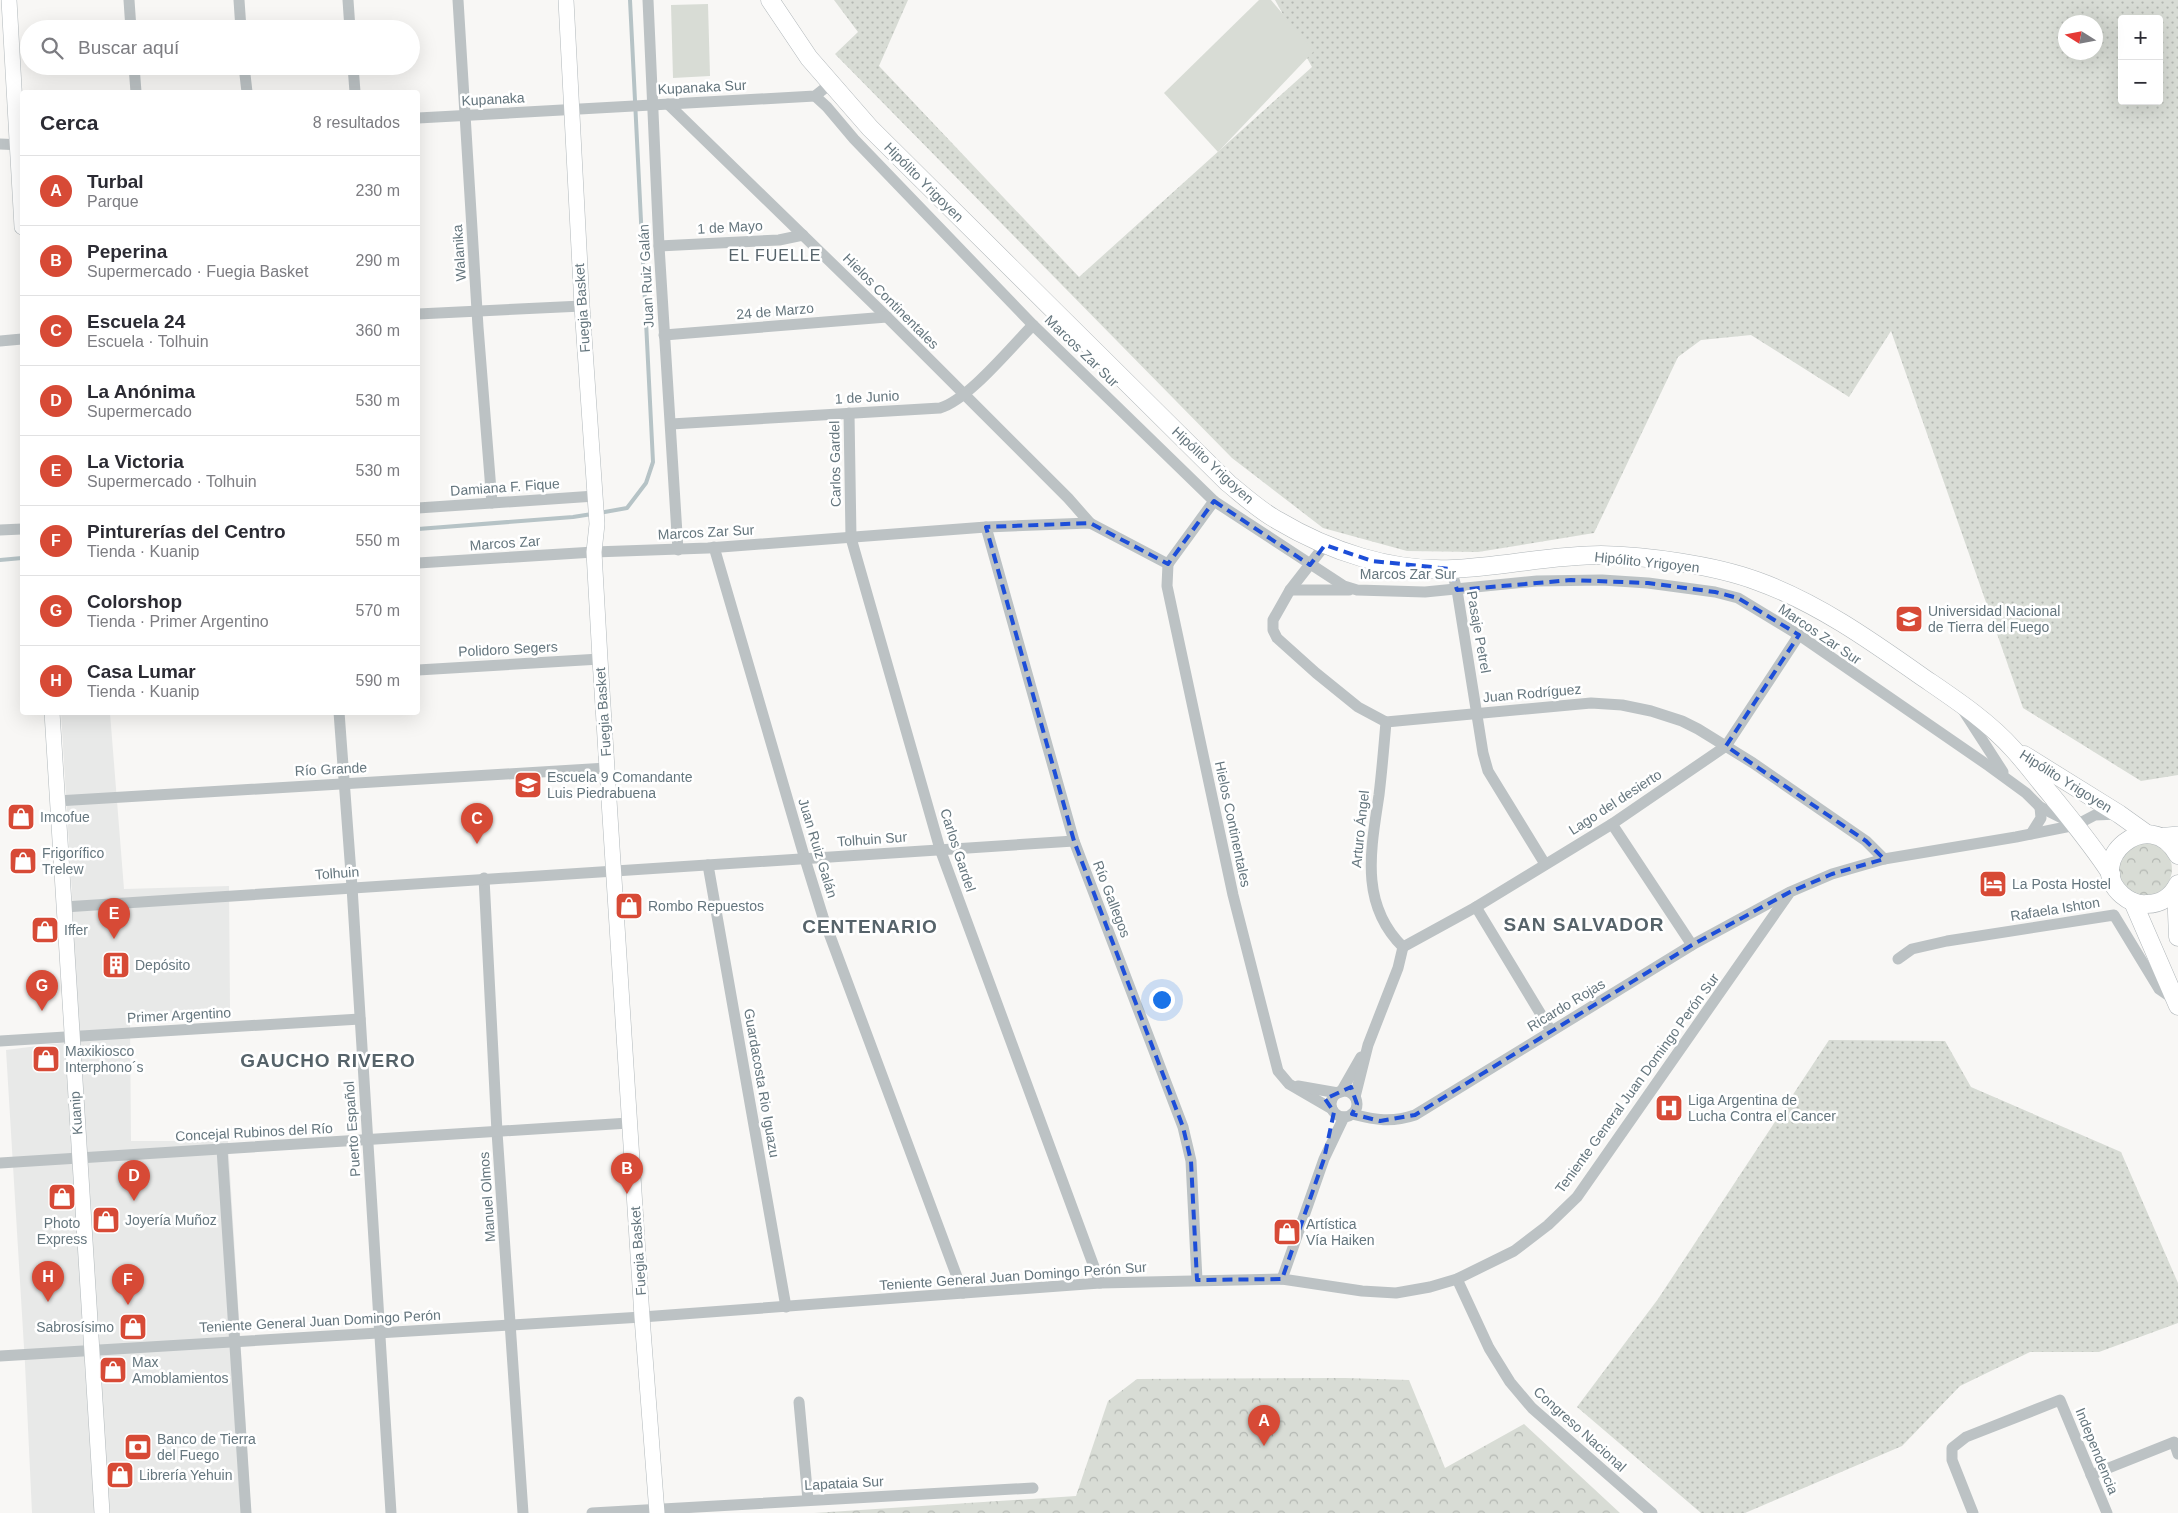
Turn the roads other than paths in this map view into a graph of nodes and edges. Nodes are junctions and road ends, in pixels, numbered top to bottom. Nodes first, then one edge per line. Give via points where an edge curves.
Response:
1 (9, 0) edge
2 (129, 0) edge
3 (239, 0) edge
4 (348, 0) edge
5 (458, 0) edge
6 (566, 0) edge
7 (648, 0) edge
8 (770, 0) edge
9 (130, 20) edge
10 (241, 20) edge
11 (349, 20) edge
12 (135, 75) edge
13 (245, 75) edge
14 (353, 75) edge
15 (830, 84) junction
16 (136, 90) edge
17 (247, 90) edge
18 (354, 90) edge
19 (815, 96) junction
20 (668, 104) junction
21 (647, 105) junction
22 (571, 110) junction
23 (465, 115) junction
24 (420, 118) edge
25 (0, 144) edge
26 (20, 145) edge
27 (802, 235) junction
28 (659, 246) junction
29 (582, 306) junction
30 (478, 311) junction
31 (420, 314) edge
32 (887, 317) junction
33 (1033, 324) junction
34 (664, 335) junction
35 (20, 339) edge
36 (0, 341) edge
37 (964, 396) junction
38 (849, 413) junction
39 (671, 424) junction
40 (595, 496) junction
41 (1214, 501) junction
42 (492, 503) junction
43 (420, 508) edge
44 (1090, 523) junction
45 (20, 528) edge
46 (986, 528) junction
47 (0, 530) edge
48 (851, 538) junction
49 (1325, 545) junction
50 (714, 548) junction
51 (678, 550) junction
52 (594, 552) junction
53 (420, 564) edge
54 (1168, 564) junction
55 (1310, 565) junction
56 (1451, 569) junction
57 (1290, 590) junction
58 (1357, 590) junction
59 (1457, 590) junction
60 (1799, 635) junction
61 (600, 659) junction
62 (420, 670) edge
63 (1957, 700) junction
64 (1477, 713) junction
65 (52, 715) edge
66 (339, 715) edge
67 (1386, 722) junction
68 (1726, 746) junction
69 (2013, 748) junction
70 (607, 768) junction
71 (2007, 778) junction
72 (344, 783) junction
73 (57, 801) junction
74 (2040, 807) junction
75 (2120, 814) junction
76 (1612, 824) junction
77 (2076, 825) junction
78 (2031, 834) junction
79 (2178, 834) edge
80 (2152, 835) junction
81 (1074, 841) junction
82 (940, 849) junction
83 (2178, 855) edge
84 (804, 859) junction
85 (1884, 859) junction
86 (1545, 864) junction
87 (708, 865) junction
88 (613, 870) junction
89 (2111, 874) junction
90 (484, 878) junction
91 (2177, 886) edge
92 (352, 887) junction
93 (1790, 892) junction
94 (2130, 901) junction
95 (64, 907) junction
96 (1476, 908) junction
97 (2114, 915) junction
98 (2178, 937) edge
99 (1692, 945) junction
100 (1403, 947) junction
101 (1898, 959) dead end
102 (2177, 1003) edge
103 (360, 1019) junction
104 (1551, 1031) junction
105 (71, 1036) junction
106 (0, 1041) edge
107 (1368, 1045) junction
108 (1289, 1084) junction
109 (1339, 1093) junction
110 (1355, 1097) junction
111 (1341, 1113) junction
112 (629, 1123) junction
113 (497, 1132) junction
114 (368, 1140) junction
115 (222, 1149) junction
116 (79, 1158) junction
117 (0, 1163) edge
118 (1282, 1279) junction
119 (1457, 1279) junction
120 (1197, 1280) junction
121 (1100, 1283) junction
122 (963, 1293) junction
123 (786, 1307) junction
124 (642, 1317) junction
125 (511, 1326) junction
126 (379, 1332) junction
127 (236, 1341) junction
128 (91, 1350) junction
129 (0, 1356) edge
130 (799, 1402) dead end
131 (2178, 1454) edge
132 (2091, 1475) junction
133 (1033, 1488) dead end
134 (808, 1500) junction
135 (657, 1511) edge
136 (102, 1513) edge
137 (246, 1513) edge
138 (391, 1513) edge
139 (523, 1513) edge
140 (592, 1513) edge
141 (1652, 1513) edge
142 (1973, 1513) edge
143 (2106, 1513) edge

1 - 26 main road
2 - 9 street
3 - 10 street
4 - 11 street
5 - 23 street, Walanika
6 - 22 main road, Fuegia Basket
7 - 21 street, Juan Ruiz Galán
8 - 15 main road, Hipólito Yrigoyen
12 - 16 street
13 - 17 street
14 - 18 street
15 - 19 street
15 - 49 main road, Hipólito Yrigoyen via 937,195 1228,483 1276,520
19 - 20 street, Kupanaka Sur
19 - 33 street, Marcos Zar Sur
20 - 21 street, Kupanaka Sur
20 - 27 street, Hielos Continentales
21 - 22 street, Kupanaka Sur
21 - 28 street, Juan Ruiz Galán
22 - 23 street, Kupanaka
22 - 29 main road, Fuegia Basket
23 - 24 street, Kupanaka
23 - 30 street, Walanika
25 - 26 street
27 - 28 street, 1 de Mayo via 779,240
27 - 32 street, Hielos Continentales
28 - 34 street, Juan Ruiz Galán
29 - 30 street
29 - 40 main road, Fuegia Basket
30 - 31 street
30 - 42 street, Walanika
32 - 34 street, 24 de Marzo
32 - 37 street, Hielos Continentales
33 - 37 street, 1 de Junio
33 - 41 street, Marcos Zar Sur
34 - 39 street, Juan Ruiz Galán
35 - 36 street
37 - 38 street, 1 de Junio via 940,408
37 - 44 street, Hielos Continentales
38 - 39 street, 1 de Junio
38 - 48 street, Carlos Gardel
39 - 51 street, Juan Ruiz Galán
40 - 42 street, Damiana F. Fique
40 - 52 main road, Fuegia Basket
41 - 54 street
41 - 55 street, Marcos Zar Sur
42 - 43 street, Damiana F. Fique
44 - 46 street, Marcos Zar Sur
44 - 54 street
45 - 47 street
46 - 48 street, Marcos Zar Sur
46 - 81 street, Río Gallegos
48 - 50 street, Marcos Zar Sur
48 - 82 street, Carlos Gardel
49 - 55 street
49 - 56 main road, Hipólito Yrigoyen via 1372,561
50 - 51 street, Marcos Zar Sur
50 - 84 street, Juan Ruiz Galán
51 - 52 street, Marcos Zar Sur
52 - 53 street, Marcos Zar
52 - 61 main road, Fuegia Basket
54 - 108 street, Hielos Continentales via 1167,586 1233,894 1278,1071
55 - 57 street
55 - 58 street, Marcos Zar Sur via 1344,586
56 - 59 street, Pasaje Petrel
56 - 63 main road, Hipólito Yrigoyen via 1600,555 1715,569 1757,580 1826,615 1876,644
57 - 58 street
57 - 67 street via 1273,620 1277,638 1358,707
58 - 59 street, Marcos Zar Sur
59 - 60 street, Marcos Zar Sur via 1554,580 1648,583 1738,598
59 - 64 street, Pasaje Petrel
60 - 68 street, Lago del desierto
60 - 71 street, Marcos Zar Sur
61 - 62 street, Polidoro Segers
61 - 70 main road, Fuegia Basket
63 - 69 main road, Hipólito Yrigoyen
63 - 71 street
64 - 67 street, Juan Rodríguez
64 - 68 street, Juan Rodríguez via 1591,703 1622,705 1682,721
64 - 86 street, Pasaje Petrel via 1488,771
65 - 73 main road, Kuanip
66 - 72 street, Puerto Español
67 - 100 street, Arturo Ángel via 1370,875 1381,917
68 - 76 street, Lago del desierto
68 - 85 street, Juan Rodríguez via 1866,841
69 - 75 main road, Hipólito Yrigoyen
69 - 77 main road, Hipólito Yrigoyen
70 - 72 street, Río Grande
70 - 88 main road, Fuegia Basket
71 - 74 street, Marcos Zar Sur
72 - 73 street, Río Grande
72 - 92 street, Puerto Español
73 - 95 main road, Kuanip
74 - 77 street, Marcos Zar Sur
74 - 78 street via 2041,818
75 - 77 street, Hipólito Yrigoyen via 2095,815
75 - 80 main road, Hipólito Yrigoyen
76 - 86 street, Lago del desierto
76 - 99 street
77 - 78 street
77 - 89 main road, Hipólito Yrigoyen
78 - 85 street
79 - 80 main road
80 - 83 main road, Hipólito Yrigoyen via 2167,841
80 - 89 main road via 2135,836 2124,842 2114,856
81 - 82 street, Tolhuin Sur
81 - 120 street, Río Gallegos via 1183,1127 1191,1161
82 - 84 street, Tolhuin Sur
82 - 121 street, Carlos Gardel
84 - 87 street, Tolhuin Sur
84 - 122 street, Juan Ruiz Galán
85 - 93 street via 1832,874
86 - 96 street, Lago del desierto
87 - 88 street, Tolhuin Sur
87 - 123 street, Guardacosta Rio Iguazu
88 - 90 street, Tolhuin
88 - 112 main road, Fuegia Basket
89 - 94 main road, Hipólito Yrigoyen via 2119,892
90 - 92 street, Tolhuin
90 - 113 street, Manuel Olmos
91 - 94 main road via 2162,901 2142,905
91 - 98 main road
92 - 95 street, Tolhuin
92 - 103 street, Puerto Español
93 - 99 street, Ricardo Rojas
93 - 119 street, Teniente General Juan Domingo Perón Sur via 1577,1197 1548,1225 1514,1250
94 - 97 street
94 - 102 main road
95 - 105 main road, Kuanip
96 - 100 street, Lago del desierto
96 - 104 street
97 - 101 street, Rafaela Ishton via 1948,941 1912,949
97 - 102 street, Rafaela Ishton via 2159,990
99 - 104 street, Ricardo Rojas
100 - 107 street
103 - 105 street, Primer Argentino
103 - 114 street, Puerto Español
104 - 111 street, Ricardo Rojas via 1415,1115 1380,1121
105 - 106 street, Primer Argentino
105 - 116 main road, Kuanip
107 - 109 street
107 - 110 street
108 - 109 street
108 - 111 street, Hielos Continentales
109 - 110 street via 1349,1092
109 - 111 street via 1332,1102
110 - 111 street via 1356,1108
111 - 118 street
112 - 113 street, Concejal Rubinos del Río
112 - 124 main road, Fuegia Basket
113 - 114 street, Concejal Rubinos del Río
113 - 125 street, Manuel Olmos
114 - 115 street, Concejal Rubinos del Río
114 - 126 street, Puerto Español
115 - 116 street, Concejal Rubinos del Río
115 - 127 street
116 - 117 street, Concejal Rubinos del Río
116 - 128 main road, Kuanip
118 - 119 street, Teniente General Juan Domingo Perón Sur via 1362,1292 1396,1293
118 - 120 street, Teniente General Juan Domingo Perón Sur
119 - 141 street, Congreso Nacional via 1489,1348 1510,1382 1532,1408
120 - 121 street, Teniente General Juan Domingo Perón Sur
121 - 122 street, Teniente General Juan Domingo Perón Sur
122 - 123 street, Teniente General Juan Domingo Perón Sur
123 - 124 street, Teniente General Juan Domingo Perón Sur
124 - 125 street, Teniente General Juan Domingo Perón
124 - 135 main road, Fuegia Basket
125 - 126 street, Teniente General Juan Domingo Perón
125 - 139 street, Manuel Olmos
126 - 127 street, Teniente General Juan Domingo Perón
126 - 138 street, Puerto Español
127 - 128 street, Teniente General Juan Domingo Perón
127 - 137 street
128 - 129 street, Teniente General Juan Domingo Perón
128 - 136 main road, Kuanip
130 - 134 street
131 - 132 street via 2174,1442
132 - 142 street, Independencia via 2060,1400 1966,1437 1952,1448 1952,1460
132 - 143 street, Independencia
133 - 134 street, Lapataia Sur
134 - 135 street, Lapataia Sur
135 - 140 street, Lapataia Sur

